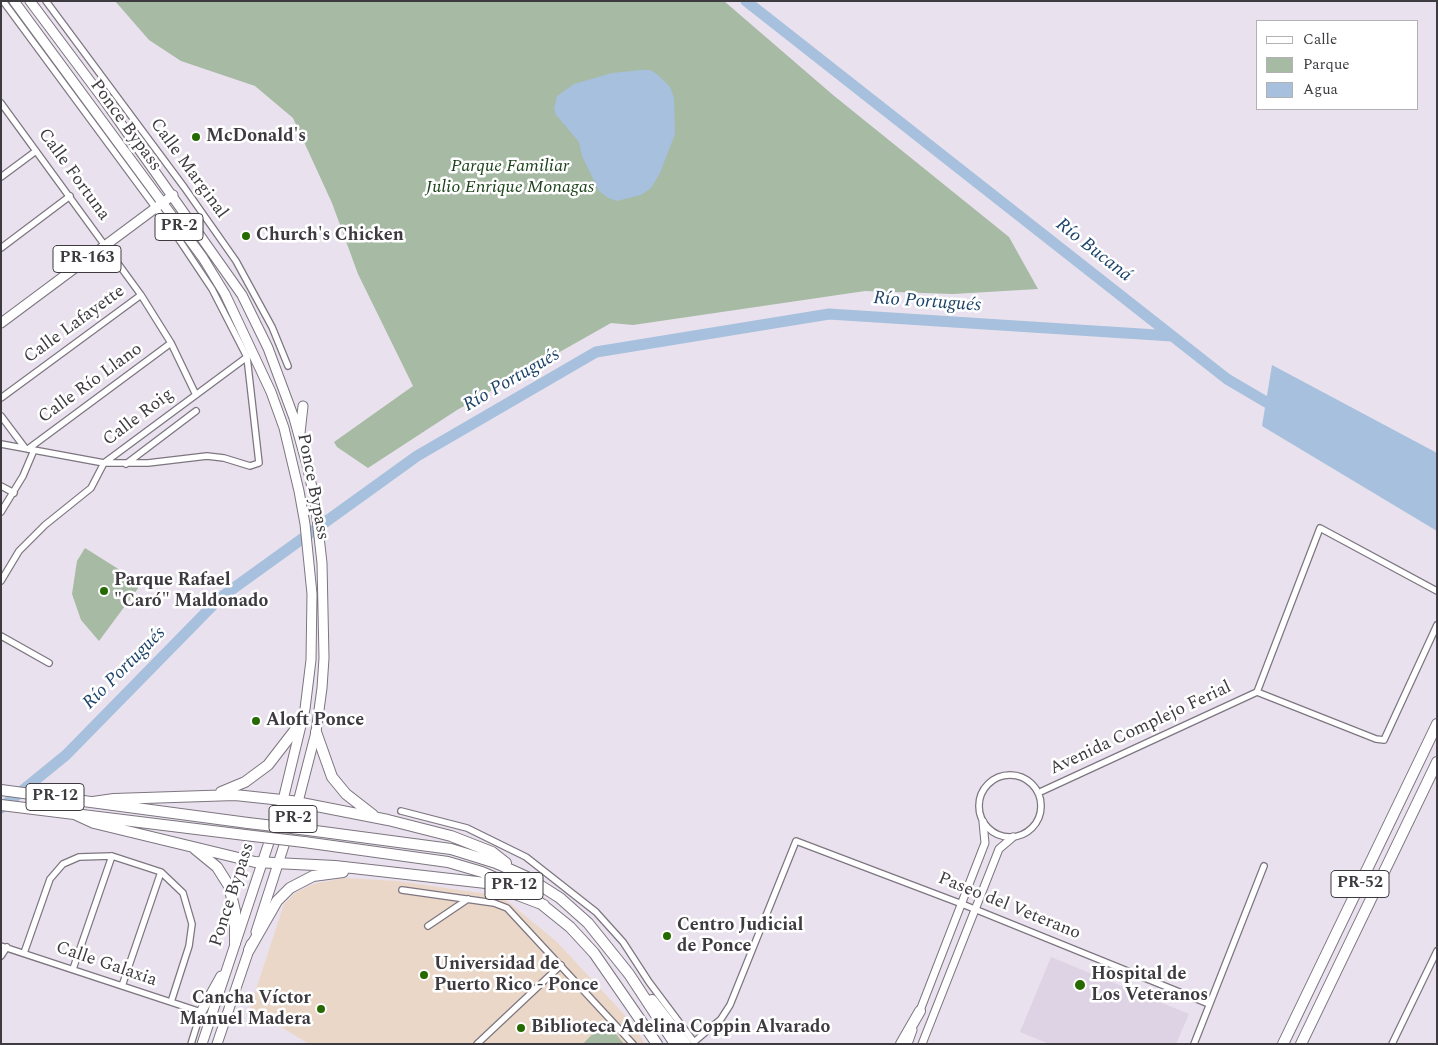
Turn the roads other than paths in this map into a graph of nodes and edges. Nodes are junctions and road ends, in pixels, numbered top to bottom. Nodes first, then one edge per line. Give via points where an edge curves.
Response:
1 (3, 1) edge
2 (14, 1) edge
3 (30, 1) edge
4 (46, 1) edge
5 (1, 103) edge
6 (36, 151) junction
7 (1, 177) edge
8 (173, 195) junction
9 (70, 196) junction
10 (158, 206) junction
11 (106, 245) junction
12 (1, 248) edge
13 (248, 283) junction
14 (239, 289) junction
15 (142, 295) junction
16 (1, 323) edge
17 (171, 343) junction
18 (247, 357) junction
19 (288, 366) dead end
20 (196, 395) junction
21 (1, 398) edge
22 (303, 406) dead end
23 (196, 412) dead end
24 (1, 416) edge
25 (300, 438) junction
26 (1, 444) edge
27 (29, 449) junction
28 (104, 463) junction
29 (126, 464) junction
30 (1, 486) edge
31 (14, 493) junction
32 (1, 512) edge
33 (1, 581) edge
34 (1437, 591) edge
35 (1437, 625) edge
36 (1, 636) edge
37 (49, 663) dead end
38 (1257, 692) junction
39 (302, 721) junction
40 (1437, 724) edge
41 (316, 732) junction
42 (1437, 762) edge
43 (1, 790) edge
44 (1038, 793) junction
45 (203, 796) junction
46 (283, 800) junction
47 (112, 802) junction
48 (298, 802) junction
49 (1, 805) edge
50 (401, 811) dead end
51 (376, 817) junction
52 (97, 819) junction
53 (983, 822) junction
54 (1013, 837) junction
55 (190, 846) junction
56 (112, 856) junction
57 (261, 862) junction
58 (279, 863) junction
59 (1264, 866) dead end
60 (372, 870) junction
61 (161, 872) junction
62 (516, 872) junction
63 (402, 890) dead end
64 (468, 898) junction
65 (962, 904) junction
66 (544, 905) junction
67 (975, 909) junction
68 (428, 926) dead end
69 (235, 943) junction
70 (4, 946) edge
71 (249, 950) junction
72 (1437, 951) edge
73 (24, 953) junction
74 (1, 956) edge
75 (562, 965) junction
76 (73, 969) junction
77 (226, 970) junction
78 (122, 986) junction
79 (640, 992) junction
80 (171, 1002) junction
81 (1210, 1004) junction
82 (920, 1011) junction
83 (201, 1012) junction
84 (690, 1043) edge
85 (191, 1044) edge
86 (202, 1044) edge
87 (217, 1044) edge
88 (477, 1044) edge
89 (633, 1044) edge
90 (657, 1044) edge
91 (675, 1044) edge
92 (901, 1044) edge
93 (908, 1044) edge
94 (922, 1044) edge
95 (1194, 1044) edge
96 (1283, 1044) edge
97 (1302, 1044) edge
98 (1392, 1044) edge

1 - 10 street
2 - 10 main road, Ponce Bypass / PR-2
3 - 8 main road, Ponce Bypass / PR-2
4 - 13 street, Calle Marginal via 184,187
5 - 6 street, Calle Fortuna
6 - 7 street
6 - 9 street, Calle Fortuna
8 - 10 main road, PR-163
8 - 14 main road, Ponce Bypass / PR-2
9 - 11 street, Calle Fortuna
9 - 12 street
10 - 11 main road, PR-163
10 - 18 street via 212,289
10 - 39 main road, Ponce Bypass / PR-2 via 203,258 225,294 271,392 297,478 312,594 311,660
11 - 15 street, Calle Fortuna
11 - 16 main road, PR-163
13 - 14 street
13 - 19 street, Calle Marginal via 272,326
14 - 25 main road, Ponce Bypass / PR-2 via 268,348
15 - 17 street, Calle Fortuna
15 - 21 street, Calle Lafayette
17 - 20 street, Calle Fortuna
17 - 27 street, Calle Río Llano
18 - 20 street, Calle Roig
18 - 29 street via 259,463 250,466 207,456
20 - 28 street, Calle Roig
22 - 25 main road
23 - 29 street
24 - 27 street
25 - 41 main road, Ponce Bypass / PR-2 via 318,528 323,585 323,666
26 - 27 street
27 - 28 street
27 - 31 street
28 - 29 street
28 - 33 street, Calle Roig via 91,488 39,531 19,552
30 - 31 street
31 - 32 street
34 - 38 street via 1320,528
35 - 38 street via 1384,740 1376,740
36 - 37 street
38 - 44 street, Avenida Complejo Ferial
39 - 45 highway via 280,752 257,775 233,788
39 - 46 main road, Ponce Bypass / PR-2
40 - 96 highway, PR-52
41 - 48 main road, Ponce Bypass / PR-2
41 - 51 highway via 332,777 346,794
42 - 97 highway, PR-52
43 - 47 highway, PR-12
44 - 53 street via 1021,777 998,777 981,796 979,810
44 - 54 street via 1040,810 1036,821 1029,830
45 - 46 highway via 240,795
45 - 47 highway
46 - 48 highway
46 - 57 main road, Ponce Bypass / PR-2
47 - 62 highway, PR-12, bridge via 451,849
48 - 51 highway
48 - 58 main road, Ponce Bypass / PR-2
49 - 52 highway, PR-12 via 70,812
50 - 84 street via 467,828 526,857 596,912 623,942
51 - 62 highway via 451,836 492,852
52 - 55 highway
52 - 66 highway, PR-12, bridge via 448,862 510,883
53 - 54 street via 996,834
53 - 65 street via 986,843
54 - 67 street via 999,849
55 - 57 highway
55 - 69 highway via 217,867 229,886 235,911
56 - 61 street
56 - 73 street via 79,857 63,864 50,879
56 - 76 street
57 - 58 highway
57 - 69 main road, Ponce Bypass / PR-2
58 - 60 highway
58 - 71 main road, Ponce Bypass / PR-2
59 - 81 street
60 - 66 highway via 486,883
60 - 71 highway via 323,874 295,884 277,901
61 - 78 street
61 - 80 street via 182,893 192,924 189,946
62 - 79 highway, PR-12 via 573,907 607,945
63 - 64 street
64 - 68 street
64 - 75 street via 507,908
65 - 67 street, Paseo del Veterano
65 - 82 street
65 - 84 street, Paseo del Veterano via 796,841 730,1005 721,1019
66 - 90 highway, PR-12 via 570,926 594,953
67 - 81 street, Paseo del Veterano
67 - 94 street
69 - 77 main road, Ponce Bypass / PR-2
70 - 73 street, Calle Galaxia
70 - 74 street
71 - 87 main road, Ponce Bypass / PR-2
72 - 98 street
73 - 76 street, Calle Galaxia
75 - 88 street
75 - 89 street
76 - 78 street, Calle Galaxia
77 - 83 main road
77 - 86 main road, Ponce Bypass / PR-2
78 - 80 street, Calle Galaxia
79 - 84 highway via 654,1002
79 - 91 highway, PR-12
80 - 83 street, Calle Galaxia
81 - 95 street
82 - 92 highway
82 - 93 street
83 - 85 street

